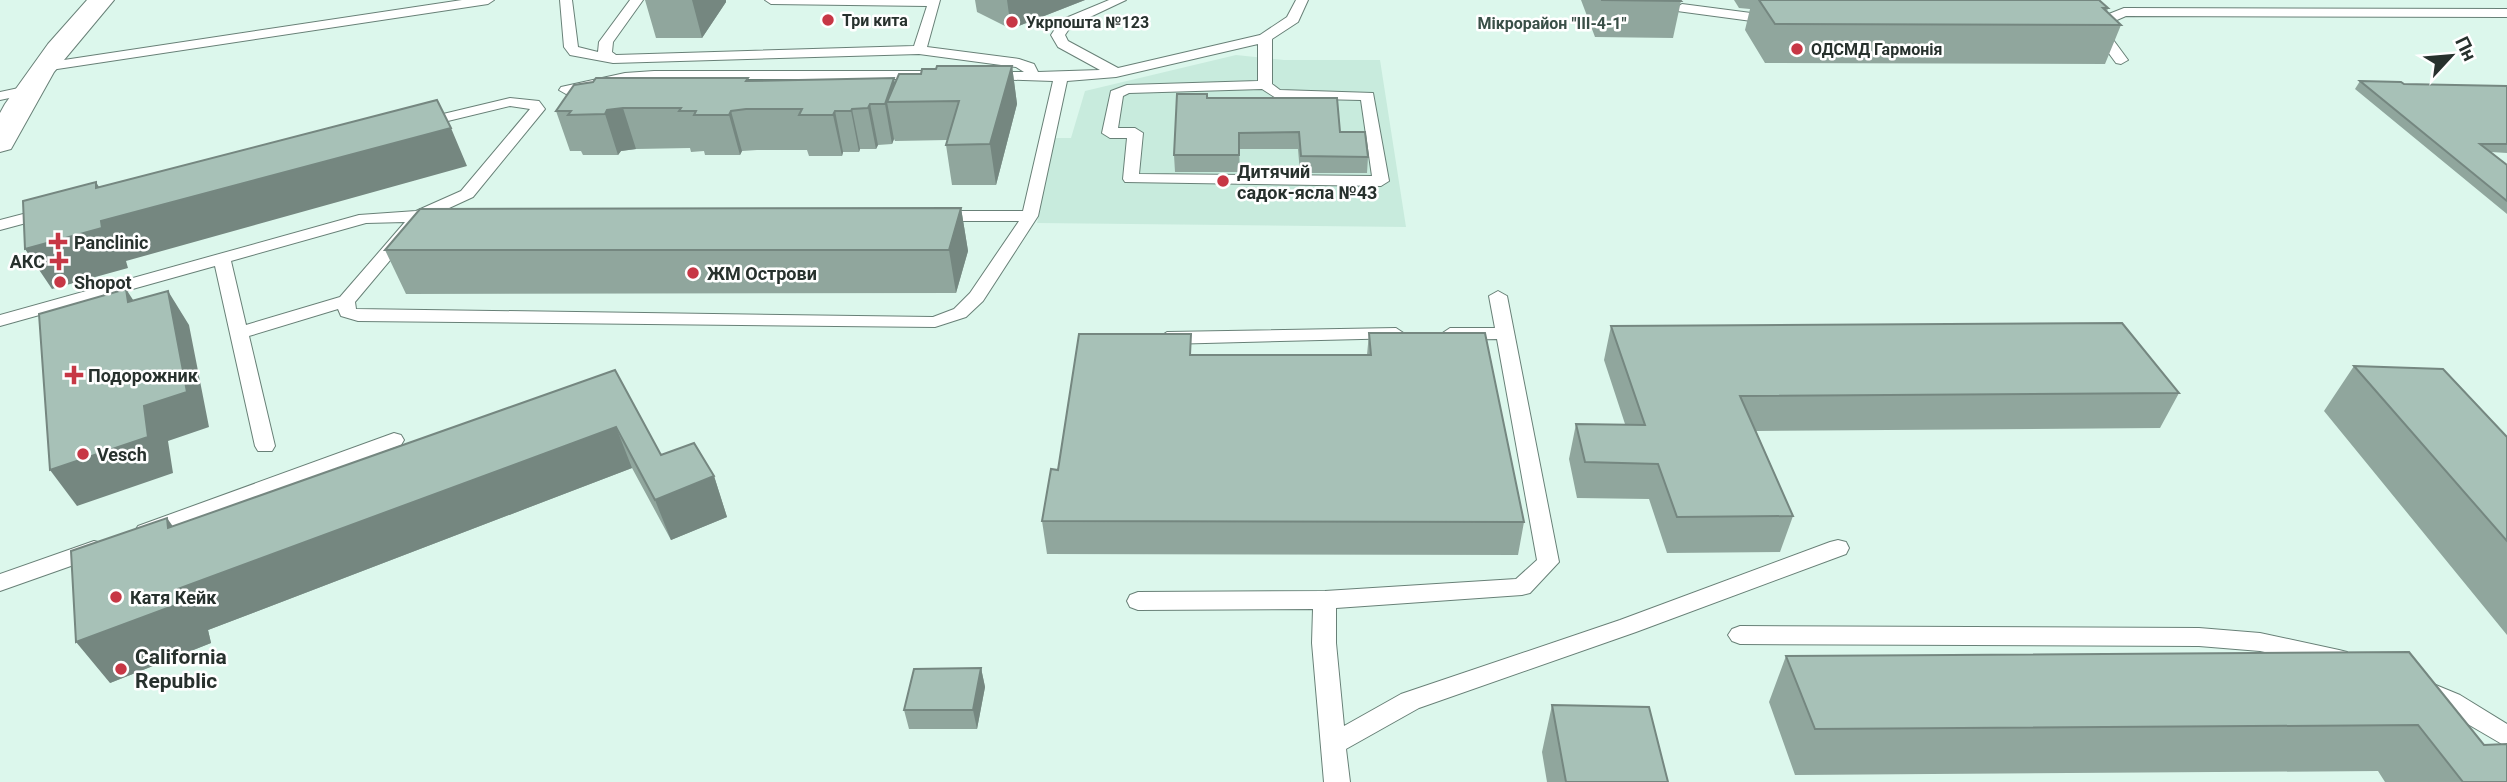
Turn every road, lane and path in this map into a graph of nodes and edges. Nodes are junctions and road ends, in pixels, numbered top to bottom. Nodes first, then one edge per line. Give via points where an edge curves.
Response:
1 (101, 0) edge
2 (488, 0) edge
3 (566, 0) edge
4 (638, 0) edge
5 (771, 0) edge
6 (1120, 0) edge
7 (1302, 0) edge
8 (1682, 8) dead end
9 (2507, 13) edge
10 (1782, 21) edge
11 (2068, 25) edge
12 (2095, 25) junction
13 (1265, 38) junction
14 (919, 50) junction
15 (613, 59) junction
16 (2121, 60) edge
17 (44, 67) junction
18 (1116, 73) junction
19 (938, 75) edge
20 (979, 75) edge
21 (1033, 76) junction
22 (1061, 77) junction
23 (1265, 85) junction
24 (28, 90) junction
25 (566, 90) dead end
26 (0, 96) edge
27 (401, 128) edge
28 (0, 143) edge
29 (62, 209) edge
30 (419, 216) junction
31 (460, 216) edge
32 (919, 216) edge
33 (1030, 216) junction
34 (0, 225) edge
35 (222, 258) junction
36 (1498, 296) dead end
37 (346, 302) junction
38 (0, 321) edge
39 (240, 333) junction
40 (1505, 333) junction
41 (1409, 334) edge
42 (1436, 334) edge
43 (1148, 338) edge
44 (394, 440) dead end
45 (265, 446) dead end
46 (1838, 548) dead end
47 (0, 583) edge
48 (1325, 600) junction
49 (1138, 601) dead end
50 (1740, 635) dead end
51 (2360, 665) edge
52 (2406, 682) edge
53 (2507, 737) edge
54 (1333, 744) junction
55 (1337, 782) edge

1 - 17 street
2 - 17 lane
3 - 15 lane via 571,47 575,52
4 - 15 lane via 606,42 605,53
5 - 14 lane via 935,2
6 - 18 lane via 1066,23 1058,35 1063,44
7 - 13 lane via 1293,19
8 - 10 lane
9 - 12 lane via 2124,12
11 - 12 lane
12 - 16 lane
13 - 18 lane
13 - 23 lane
14 - 15 lane
14 - 21 lane via 1019,63 1029,66
17 - 24 street
18 - 22 lane
19 - 25 lane via 667,75
20 - 21 lane
21 - 22 lane
22 - 33 lane
23 - 23 lane via 1127,89 1116,94 1110,133 1135,133 1131,179 1381,180 1368,96 1276,94
24 - 26 lane
24 - 28 street
27 - 30 lane via 510,102 534,104 538,109 467,194
29 - 34 lane
30 - 31 lane
30 - 35 lane via 365,218
30 - 37 lane
32 - 33 lane
33 - 37 lane via 978,297 960,313 935,322 358,316 347,312
35 - 38 lane
35 - 39 lane
36 - 40 lane
37 - 39 lane
39 - 45 lane
40 - 42 lane
40 - 48 lane via 1548,562 1522,587
41 - 43 lane
44 - 47 lane
46 - 54 lane via 1410,701
48 - 49 lane
48 - 54 lane
50 - 51 lane via 2199,637 2260,642
52 - 53 lane via 2451,702
54 - 55 lane

